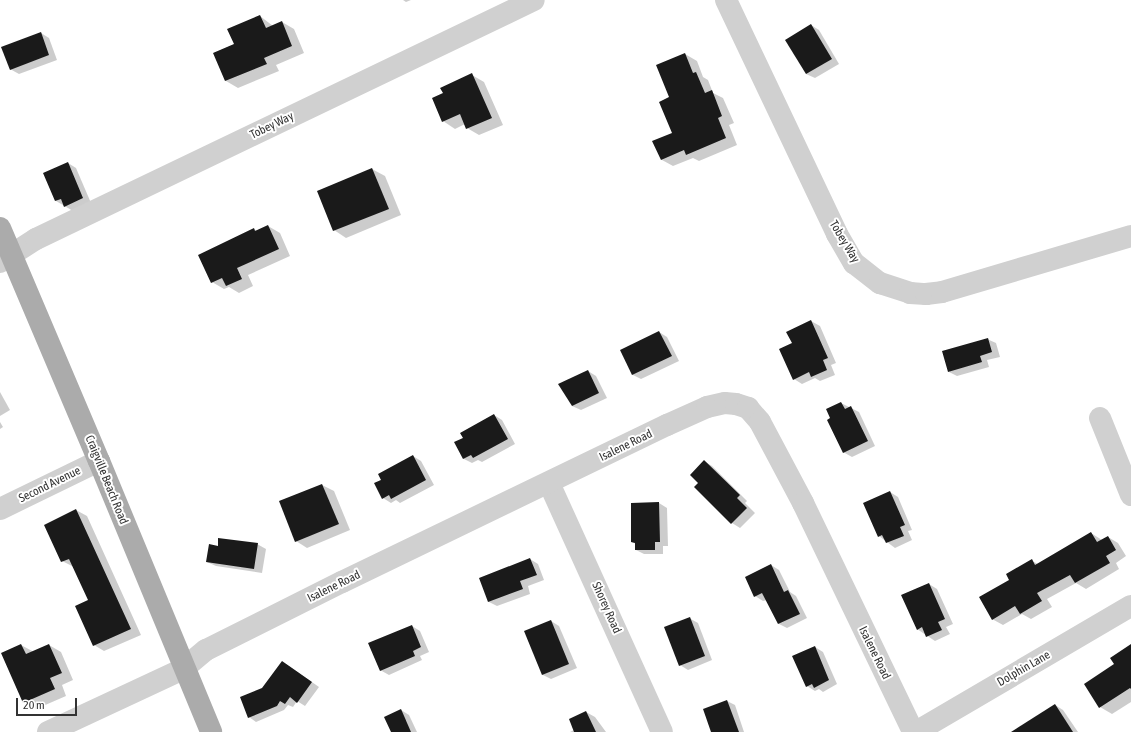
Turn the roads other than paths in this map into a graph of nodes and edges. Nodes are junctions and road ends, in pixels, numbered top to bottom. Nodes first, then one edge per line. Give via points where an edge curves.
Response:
1 (534, 0) edge
2 (726, 0) edge
3 (0, 228) edge
4 (1131, 236) edge
5 (6, 258) edge
6 (1100, 418) dead end
7 (99, 461) junction
8 (549, 483) junction
9 (1131, 495) edge
10 (0, 509) edge
11 (1131, 606) edge
12 (183, 669) junction
13 (48, 732) edge
14 (211, 732) edge
15 (662, 732) edge
16 (913, 732) edge
17 (916, 732) edge

1 - 5 street, Tobey Way via 36,239
2 - 4 street, Tobey Way via 837,234 854,263 880,283 910,293 942,292
3 - 5 main road, Craigville Beach Road
5 - 7 main road, Craigville Beach Road
6 - 9 street
7 - 10 street, Second Avenue
7 - 12 main road, Craigville Beach Road
8 - 12 street, Isalene Road via 206,650
8 - 15 street, Shorey Road
8 - 16 street, Isalene Road via 707,407 725,403 748,408 760,422 803,503
11 - 17 street, Dolphin Lane
12 - 13 street, Isalene Road
12 - 14 main road, Craigville Beach Road

